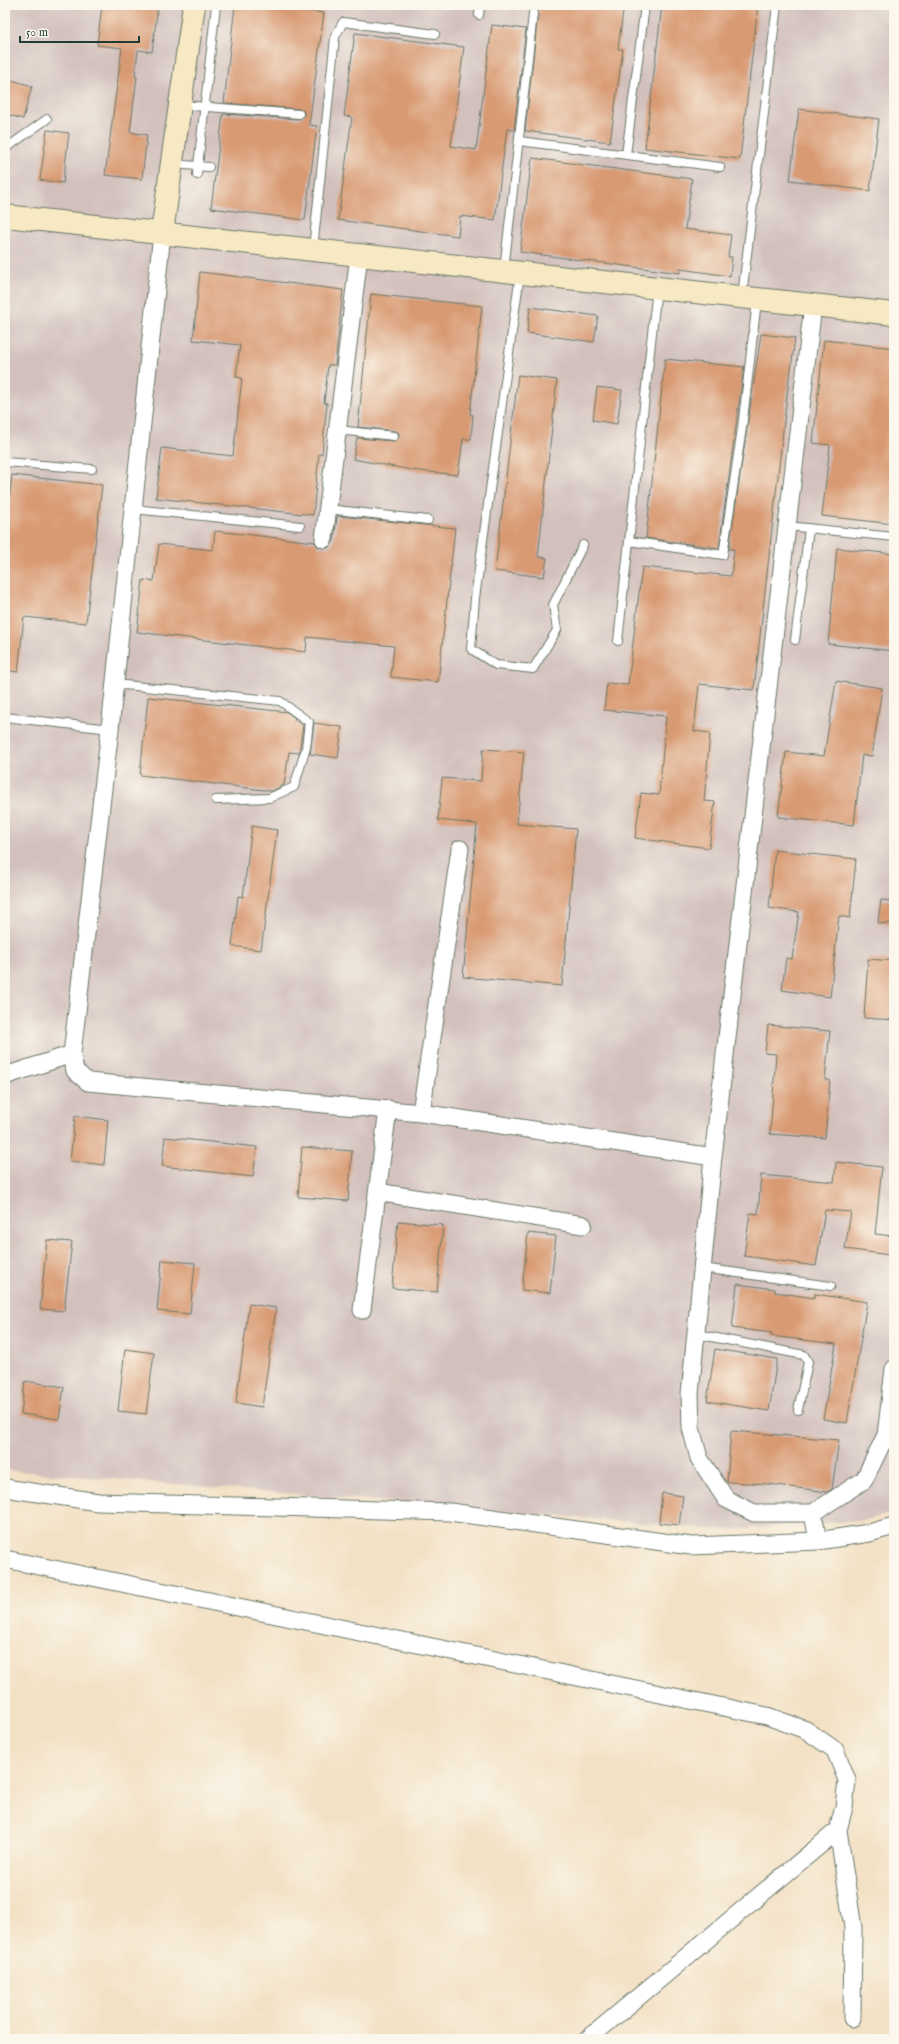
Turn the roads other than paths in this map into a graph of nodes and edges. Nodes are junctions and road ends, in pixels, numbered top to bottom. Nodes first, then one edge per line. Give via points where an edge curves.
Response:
1 (194, 5) edge
2 (216, 5) edge
3 (480, 5) edge
4 (534, 5) edge
5 (645, 5) edge
6 (778, 5) edge
7 (479, 15) dead end
8 (435, 34) dead end
9 (180, 105) junction
10 (205, 108) junction
11 (299, 114) dead end
12 (47, 119) dead end
13 (519, 140) junction
14 (5, 149) edge
15 (626, 154) junction
16 (172, 164) junction
17 (198, 166) junction
18 (209, 167) dead end
19 (720, 167) dead end
20 (197, 175) dead end
21 (5, 216) edge
22 (162, 233) junction
23 (313, 250) junction
24 (359, 255) junction
25 (512, 272) junction
26 (657, 288) junction
27 (750, 298) junction
28 (813, 305) junction
29 (894, 314) edge
30 (337, 430) junction
31 (394, 436) dead end
32 (5, 462) edge
33 (92, 469) dead end
34 (327, 508) junction
35 (133, 509) junction
36 (428, 520) dead end
37 (300, 526) dead end
38 (787, 526) junction
39 (809, 528) junction
40 (894, 537) edge
41 (324, 539) dead end
42 (629, 541) junction
43 (583, 545) dead end
44 (795, 640) dead end
45 (618, 641) dead end
46 (114, 684) junction
47 (5, 717) edge
48 (110, 729) junction
49 (216, 800) dead end
50 (460, 849) dead end
51 (72, 1054) junction
52 (5, 1076) edge
53 (388, 1109) junction
54 (421, 1113) junction
55 (713, 1158) junction
56 (378, 1192) junction
57 (583, 1226) dead end
58 (702, 1268) junction
59 (831, 1286) dead end
60 (362, 1310) dead end
61 (696, 1334) junction
62 (894, 1368) edge
63 (798, 1410) dead end
64 (5, 1488) edge
65 (813, 1513) junction
66 (894, 1526) edge
67 (818, 1541) junction
68 (5, 1559) edge
69 (838, 1830) junction
70 (852, 2018) dead end
71 (588, 2039) edge

1 - 9 street
2 - 10 lane
3 - 7 lane
4 - 13 lane
5 - 15 lane
6 - 27 lane
8 - 23 lane via 343,22 335,37
9 - 10 lane
9 - 16 street
10 - 11 lane
10 - 17 lane
12 - 14 lane
13 - 15 lane
13 - 25 lane
15 - 19 lane
16 - 17 lane
16 - 22 street
17 - 18 lane
17 - 20 lane
21 - 22 street
22 - 23 street
22 - 35 street
23 - 24 street
24 - 25 street
24 - 30 street
25 - 26 street
25 - 43 lane via 471,649 496,665 533,669 557,630 553,604
26 - 27 street
26 - 42 lane
27 - 28 street
27 - 42 lane via 742,428 723,555
28 - 29 street
28 - 38 street
30 - 31 lane
30 - 34 street
32 - 33 lane
34 - 36 lane
34 - 41 street
35 - 37 lane
35 - 46 street
38 - 39 lane
38 - 55 street
39 - 40 lane
39 - 44 lane
42 - 45 lane
46 - 48 street
46 - 49 lane via 280,701 309,722 306,748 294,787 269,798
47 - 48 lane
48 - 51 street
50 - 54 street
51 - 52 street
51 - 53 street via 75,1071 88,1082
53 - 54 street
53 - 56 street
54 - 55 street
55 - 58 street
56 - 57 street
56 - 60 street
58 - 59 lane
58 - 61 street
61 - 63 lane via 804,1355 808,1362
61 - 65 street via 690,1394 691,1428 702,1464 726,1499 754,1512
62 - 65 street via 886,1435 864,1480
64 - 67 street via 98,1502 450,1512 690,1546
65 - 67 street
66 - 67 street via 869,1533
68 - 69 street via 767,1716 806,1730 836,1750 847,1780
69 - 70 street via 853,1928
69 - 71 street

